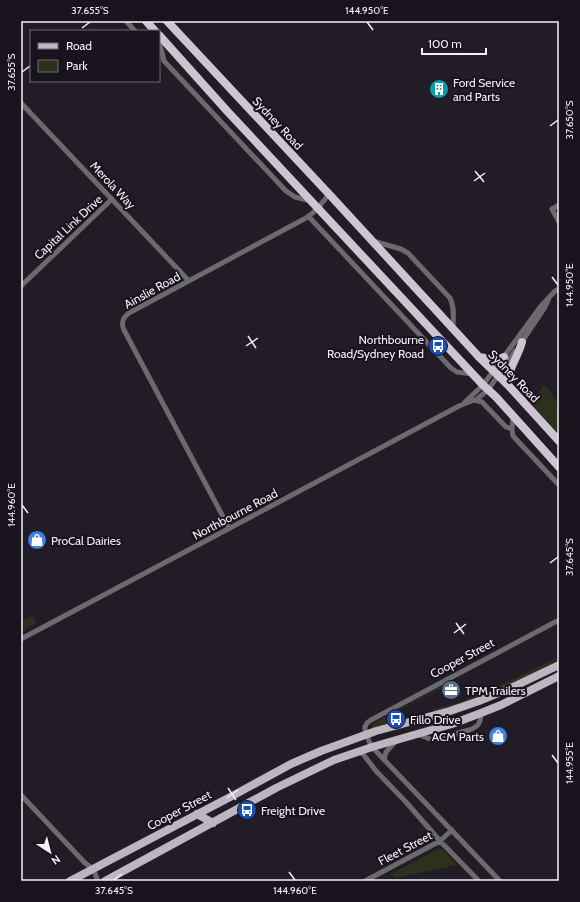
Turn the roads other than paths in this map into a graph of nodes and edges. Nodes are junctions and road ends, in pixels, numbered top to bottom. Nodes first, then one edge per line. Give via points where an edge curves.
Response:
1 (126, 21) edge
2 (146, 21) edge
3 (167, 21) edge
4 (135, 30) edge
5 (154, 30) edge
6 (160, 36) edge
7 (160, 44) edge
8 (160, 57) edge
9 (164, 61) junction
10 (21, 103) edge
11 (329, 194) junction
12 (112, 199) junction
13 (312, 201) junction
14 (559, 205) edge
15 (318, 208) junction
16 (309, 217) junction
17 (559, 222) edge
18 (372, 241) junction
19 (189, 281) junction
20 (21, 286) edge
21 (559, 289) edge
22 (549, 298) junction
23 (452, 328) junction
24 (522, 342) junction
25 (479, 357) junction
26 (504, 357) junction
27 (473, 374) junction
28 (496, 374) junction
29 (507, 384) junction
30 (486, 388) junction
31 (474, 400) junction
32 (459, 406) junction
33 (513, 417) junction
34 (512, 429) junction
35 (559, 441) edge
36 (559, 467) edge
37 (559, 485) edge
38 (230, 528) junction
39 (559, 620) edge
40 (21, 639) edge
41 (559, 665) edge
42 (559, 676) edge
43 (492, 696) junction
44 (501, 705) junction
45 (467, 706) junction
46 (481, 713) junction
47 (388, 728) junction
48 (417, 734) junction
49 (366, 735) junction
50 (397, 740) junction
51 (372, 747) junction
52 (321, 751) junction
53 (358, 752) junction
54 (334, 760) junction
55 (384, 760) junction
56 (21, 795) edge
57 (197, 814) junction
58 (213, 823) junction
59 (452, 830) junction
60 (440, 840) junction
61 (92, 869) junction
62 (70, 881) edge
63 (98, 881) edge
64 (106, 881) edge
65 (364, 881) edge
66 (479, 881) edge
67 (500, 881) edge

1 - 4 street
2 - 5 highway
3 - 11 highway, Sydney Road
6 - 13 highway
7 - 9 street
8 - 9 street
9 - 13 street via 286,191 295,197
10 - 12 street, Merola Way
11 - 15 street, Ainslie Road
11 - 18 highway, Sydney Road
12 - 19 street, Merola Way
12 - 20 street, Capital Link Drive
13 - 15 highway
14 - 17 street via 552,209
15 - 16 street, Ainslie Road
15 - 27 highway
16 - 19 street, Ainslie Road
16 - 27 street via 451,368 457,372
18 - 23 highway, Sydney Road
18 - 23 street via 408,253 450,298 453,307
19 - 38 street, Ainslie Road via 128,313 122,325
21 - 22 street
22 - 24 street
22 - 26 street
23 - 25 highway, Sydney Road
24 - 28 street
24 - 29 highway via 509,371
25 - 26 highway via 496,360
25 - 28 highway, Sydney Road
26 - 28 street
27 - 30 highway
28 - 29 highway, Sydney Road
28 - 30 street
29 - 35 highway, Sydney Road
30 - 31 street, Northbourne Road via 483,395
30 - 32 street, Northbourne Road
30 - 33 highway
31 - 32 street, Northbourne Road
31 - 34 street via 482,402 506,427
32 - 38 street, Northbourne Road
33 - 34 street
33 - 36 highway
34 - 37 street via 513,436
38 - 40 street, Northbourne Road
39 - 49 street, Cooper Street via 371,720 365,727
41 - 43 main road, Cooper Street
42 - 44 main road
43 - 44 main road
43 - 45 main road, Cooper Street
44 - 46 main road
45 - 46 main road via 477,708
45 - 47 main road, Cooper Street
46 - 48 main road
46 - 48 street via 480,724 474,729 437,739
47 - 49 main road, Cooper Street
47 - 50 main road via 389,733
48 - 50 main road
49 - 51 street
49 - 52 main road, Cooper Street
50 - 51 main road
50 - 55 street via 386,752
51 - 53 main road
51 - 55 street
52 - 54 main road via 328,753
52 - 57 main road, Cooper Street
53 - 54 main road
53 - 60 street via 363,754
54 - 58 main road
55 - 59 street
56 - 61 street
57 - 58 main road
57 - 61 main road, Cooper Street
58 - 64 main road
59 - 60 street, Fleet Street
59 - 67 street
60 - 65 street, Fleet Street
60 - 66 street
61 - 62 main road, Cooper Street
61 - 63 street

